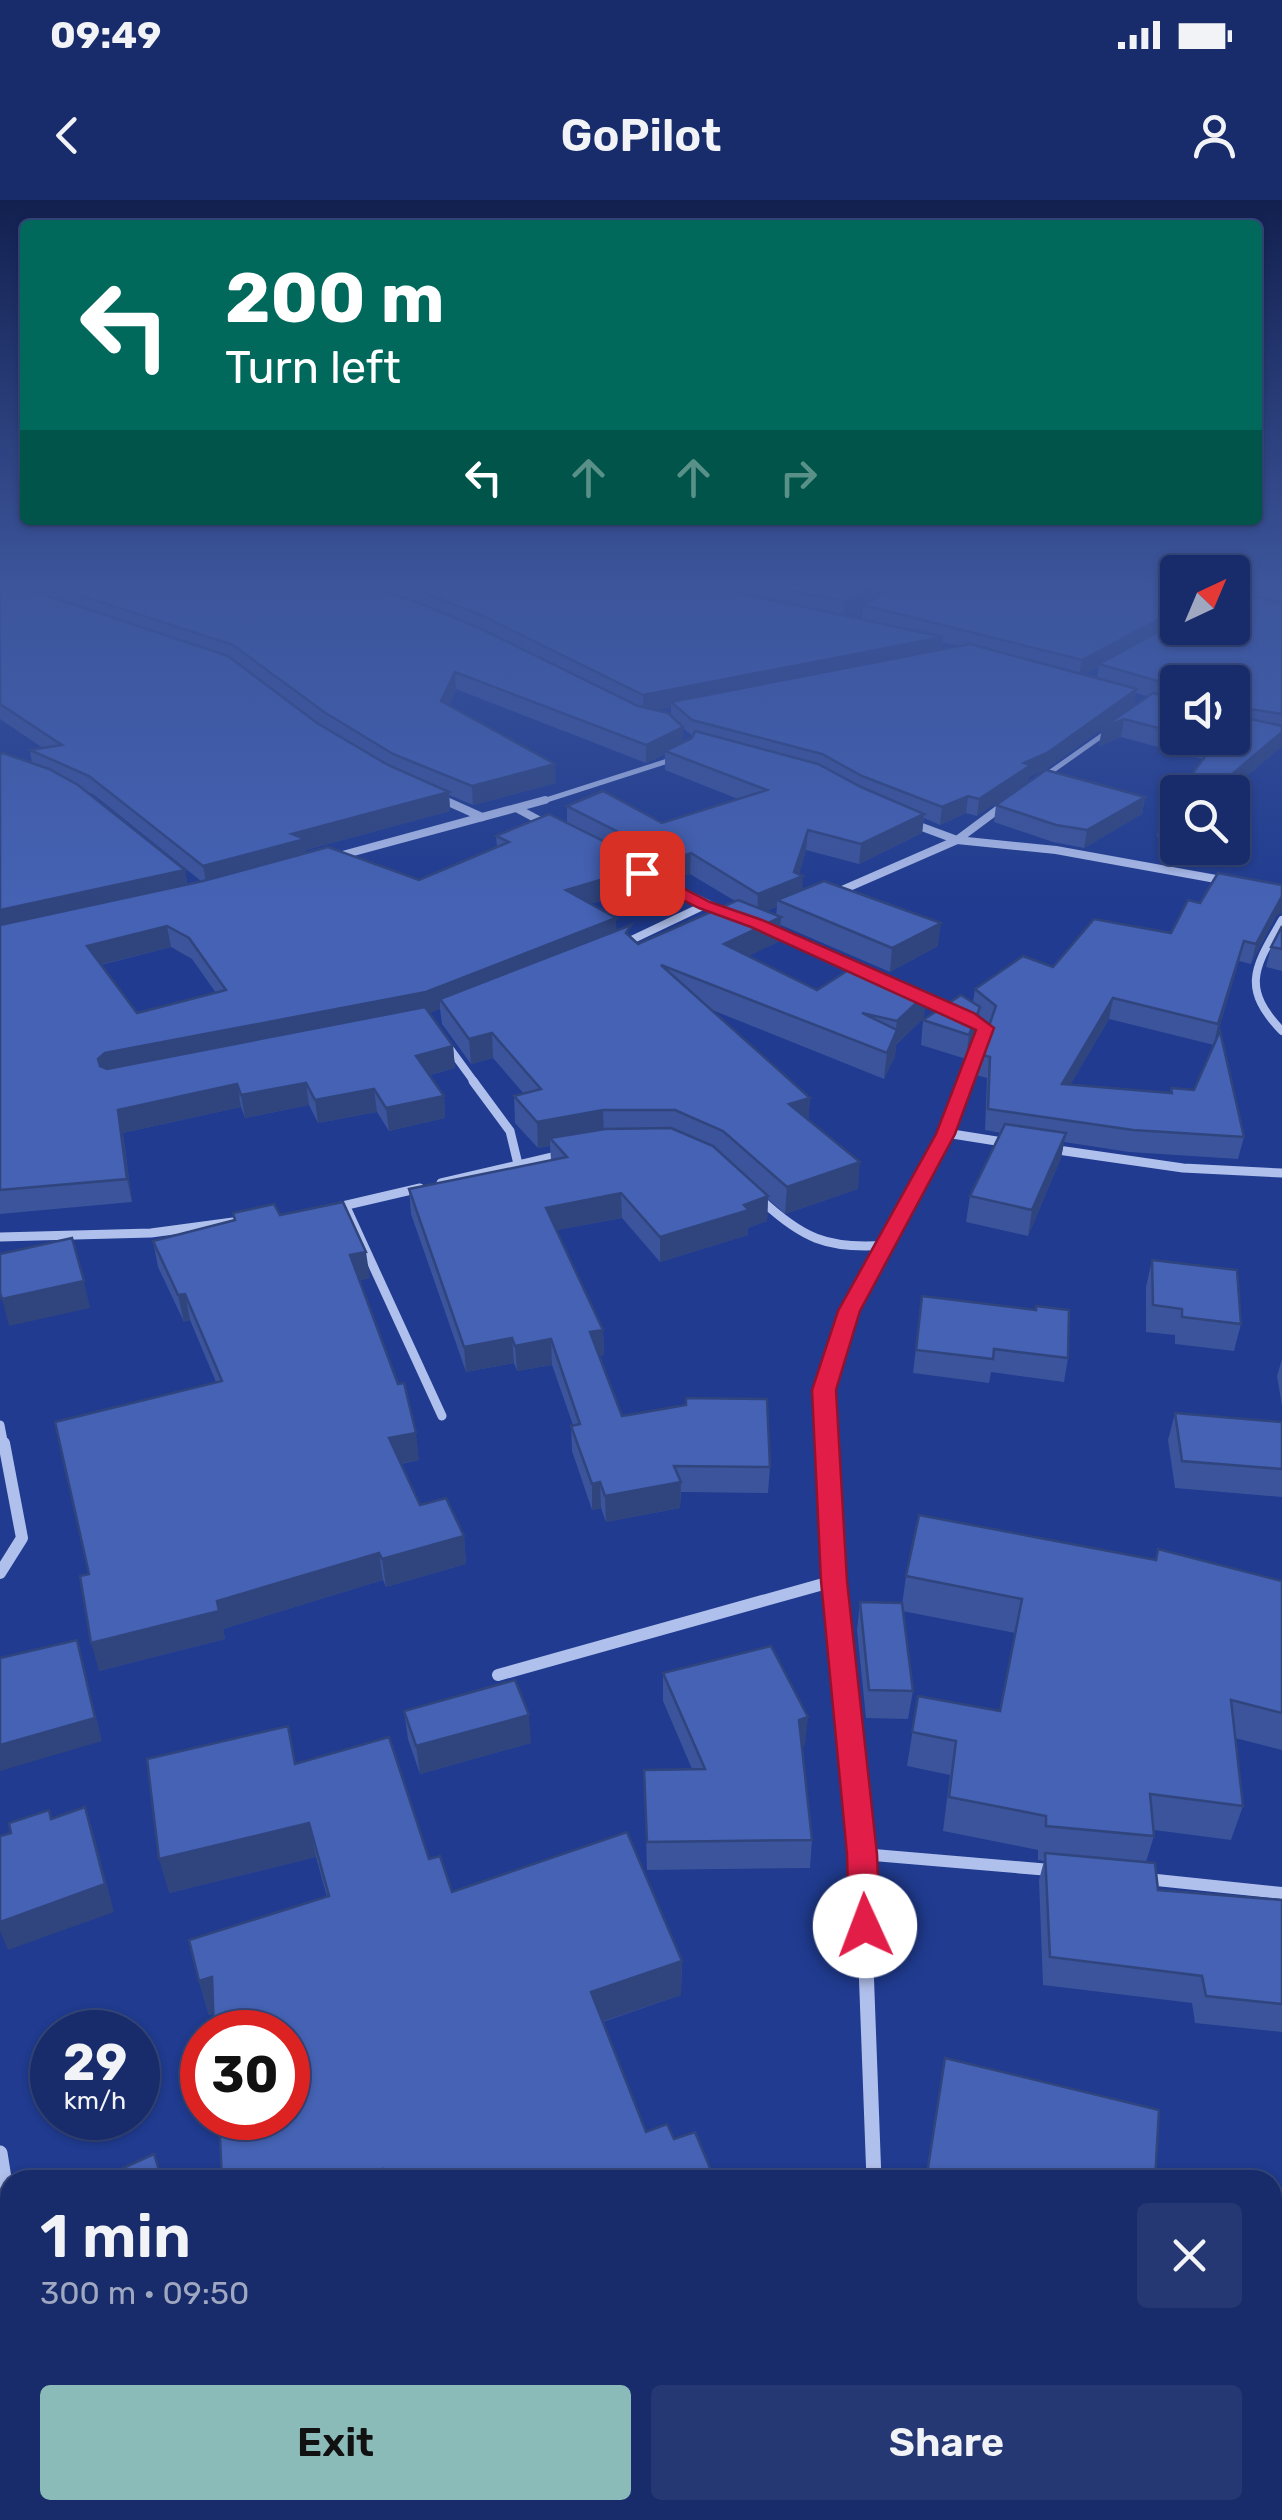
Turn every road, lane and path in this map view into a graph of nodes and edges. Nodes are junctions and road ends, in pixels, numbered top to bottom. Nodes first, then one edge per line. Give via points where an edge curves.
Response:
1 (1116, 726) edge
2 (688, 752) edge
3 (1037, 781) edge
4 (423, 791) edge
5 (1008, 802) edge
6 (518, 809) junction
7 (895, 816) edge
8 (484, 818) junction
9 (552, 827) edge
10 (957, 840) junction
11 (332, 858) edge
12 (637, 870) edge
13 (1244, 884) edge
14 (824, 897) edge
15 (705, 905) junction
16 (740, 917) edge
17 (1282, 920) edge
18 (757, 923) edge
19 (614, 947) edge
20 (1282, 1031) edge
21 (442, 1036) edge
22 (946, 1134) junction
23 (1024, 1145) edge
24 (1044, 1148) edge
25 (575, 1152) edge
26 (518, 1164) junction
27 (1282, 1173) edge
28 (751, 1190) edge
29 (346, 1207) junction
30 (326, 1210) edge
31 (248, 1220) edge
32 (0, 1237) edge
33 (887, 1245) junction
34 (442, 1416) dead end
35 (0, 1425) edge
36 (0, 1573) edge
37 (834, 1581) junction
38 (498, 1676) dead end
39 (862, 1854) junction
40 (1068, 1872) edge
41 (1124, 1877) edge
42 (1282, 1894) edge
43 (874, 2170) edge

1 - 3 street
2 - 6 street
4 - 8 street
5 - 10 street
6 - 8 street
6 - 9 street
7 - 10 street
8 - 11 street
10 - 13 street via 1056,850
10 - 14 street
12 - 15 street
15 - 16 street
15 - 19 street
17 - 20 street via 1252,992 1259,1010
18 - 22 street via 986,1028
21 - 26 street via 510,1131
22 - 23 street
22 - 33 street
24 - 27 street via 1182,1168
25 - 26 street
26 - 29 street
28 - 33 street via 788,1228 816,1242 852,1249
29 - 30 street
29 - 34 street
31 - 32 street via 151,1233
33 - 37 street via 849,1311 824,1390
35 - 36 street via 22,1538
37 - 38 street
37 - 39 street
39 - 40 street
39 - 43 street
41 - 42 street

